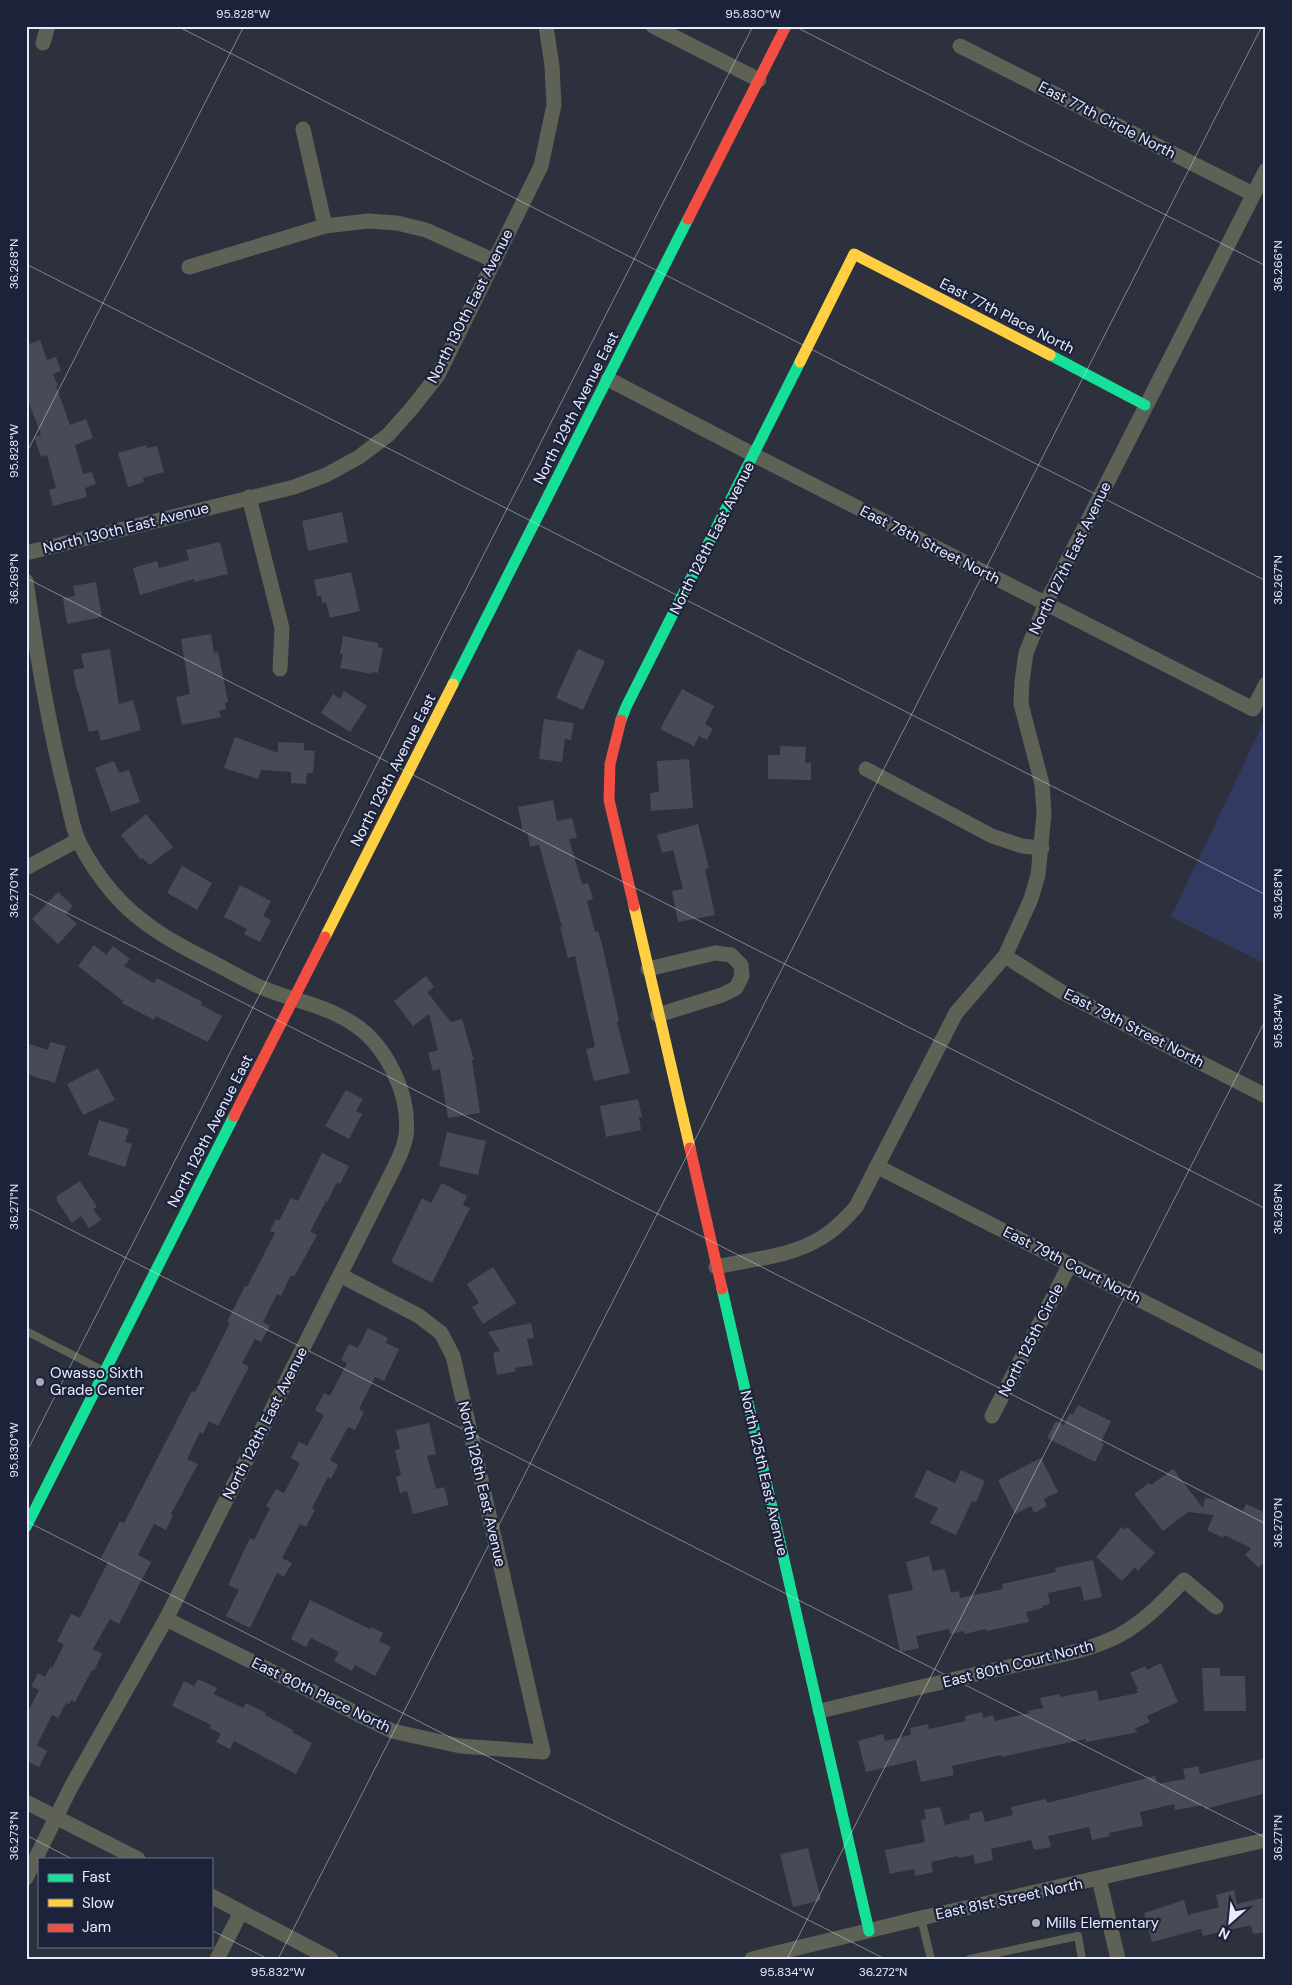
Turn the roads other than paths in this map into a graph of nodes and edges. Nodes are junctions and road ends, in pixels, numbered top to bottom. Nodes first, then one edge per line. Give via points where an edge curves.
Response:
1 (48, 26) edge
2 (546, 26) edge
3 (653, 26) edge
4 (786, 26) edge
5 (43, 43) dead end
6 (960, 46) dead end
7 (759, 80) junction
8 (303, 129) dead end
9 (1266, 170) edge
10 (1253, 194) junction
11 (325, 226) junction
12 (854, 254) joint
13 (494, 261) junction
14 (188, 267) dead end
15 (608, 379) junction
16 (1145, 405) junction
17 (754, 455) junction
18 (249, 497) junction
19 (26, 553) edge
20 (26, 581) edge
21 (1046, 603) junction
22 (31, 648) edge
23 (280, 669) dead end
24 (1266, 684) edge
25 (866, 769) dead end
26 (616, 830) joint
27 (78, 840) junction
28 (1042, 848) junction
29 (26, 868) edge
30 (1005, 956) junction
31 (648, 970) junction
32 (294, 999) junction
33 (658, 1015) junction
34 (1266, 1096) edge
35 (878, 1167) junction
36 (1070, 1264) junction
37 (716, 1267) junction
38 (340, 1275) junction
39 (26, 1331) edge
40 (1266, 1364) edge
41 (106, 1372) junction
42 (992, 1416) dead end
43 (26, 1526) edge
44 (1216, 1607) dead end
45 (166, 1618) junction
46 (820, 1711) junction
47 (543, 1752) joint
48 (26, 1802) edge
49 (57, 1818) junction
50 (1266, 1840) edge
51 (136, 1858) edge
52 (26, 1878) edge
53 (1099, 1879) junction
54 (212, 1897) edge
55 (241, 1912) junction
56 (922, 1918) junction
57 (869, 1932) junction
58 (217, 1959) edge
59 (332, 1959) edge
60 (753, 1959) edge
61 (931, 1959) edge
62 (970, 1959) edge
63 (1082, 1959) edge
64 (1118, 1959) edge

1 - 5 street
2 - 13 street, North 130th East Avenue via 554,105 548,136 541,166
3 - 7 street
4 - 7 street, North 129th Avenue East
6 - 10 street, East 77th Circle North
7 - 15 street, North 129th Avenue East
8 - 11 street
9 - 10 street, North 127th East Avenue
10 - 16 street, North 127th East Avenue
11 - 13 street via 368,221 397,223 426,230
11 - 14 street
12 - 16 street, East 77th Place North
12 - 17 street, North 128th East Avenue
13 - 18 street, North 130th East Avenue via 438,374 388,435 359,458 326,475 294,487
15 - 17 street, East 78th Street North
15 - 32 street, North 129th Avenue East
16 - 21 street, North 127th East Avenue
17 - 21 street, East 78th Street North
17 - 26 street, North 128th East Avenue via 631,698 616,735 608,780
18 - 19 street, North 130th East Avenue
18 - 23 street via 282,628
20 - 22 street, North 128th East Avenue
21 - 24 street, East 78th Street North via 1253,709
21 - 28 street, North 127th East Avenue via 1026,653 1021,704 1042,784
22 - 27 street, North 128th East Avenue
25 - 28 street via 992,836 1022,846
26 - 31 street, North 125th East Avenue
27 - 29 street
27 - 32 street, North 128th East Avenue via 114,894 154,929 255,985
28 - 30 street, North 127th East Avenue via 1031,899
30 - 34 street, East 79th Street North via 1060,991
30 - 35 street, North 127th East Avenue via 956,1013
31 - 33 street, North 125th East Avenue
31 - 33 street via 715,953 731,955 741,965 742,976 736,988
32 - 38 street, North 128th East Avenue via 352,1023 375,1043 392,1071 406,1113 403,1150
32 - 41 street, North 129th Avenue East
33 - 37 street, North 125th East Avenue
35 - 36 street, East 79th Court North
35 - 37 street, North 127th East Avenue via 856,1207 821,1238 793,1251
36 - 40 street, East 79th Court North
36 - 42 street, North 125th Circle
37 - 46 street, North 125th East Avenue
38 - 45 street, North 128th East Avenue
38 - 47 street, North 126th East Avenue via 419,1316 441,1333 453,1356
39 - 41 lane
41 - 43 street, North 129th Avenue East via 36,1499
44 - 46 street, East 80th Court North via 1184,1580 1140,1622 1100,1644
45 - 47 street, East 80th Place North via 392,1731 460,1746
45 - 49 street, North 128th East Avenue via 71,1787
46 - 57 street, North 125th East Avenue
48 - 49 street
49 - 51 street
49 - 52 street, North 128th East Avenue
50 - 53 street, East 81st Street North
53 - 56 street, East 81st Street North
53 - 64 street
54 - 55 street
55 - 58 street
55 - 59 street
56 - 57 street, East 81st Street North
56 - 61 lane
57 - 60 street, East 81st Street North
62 - 63 lane via 1078,1936

